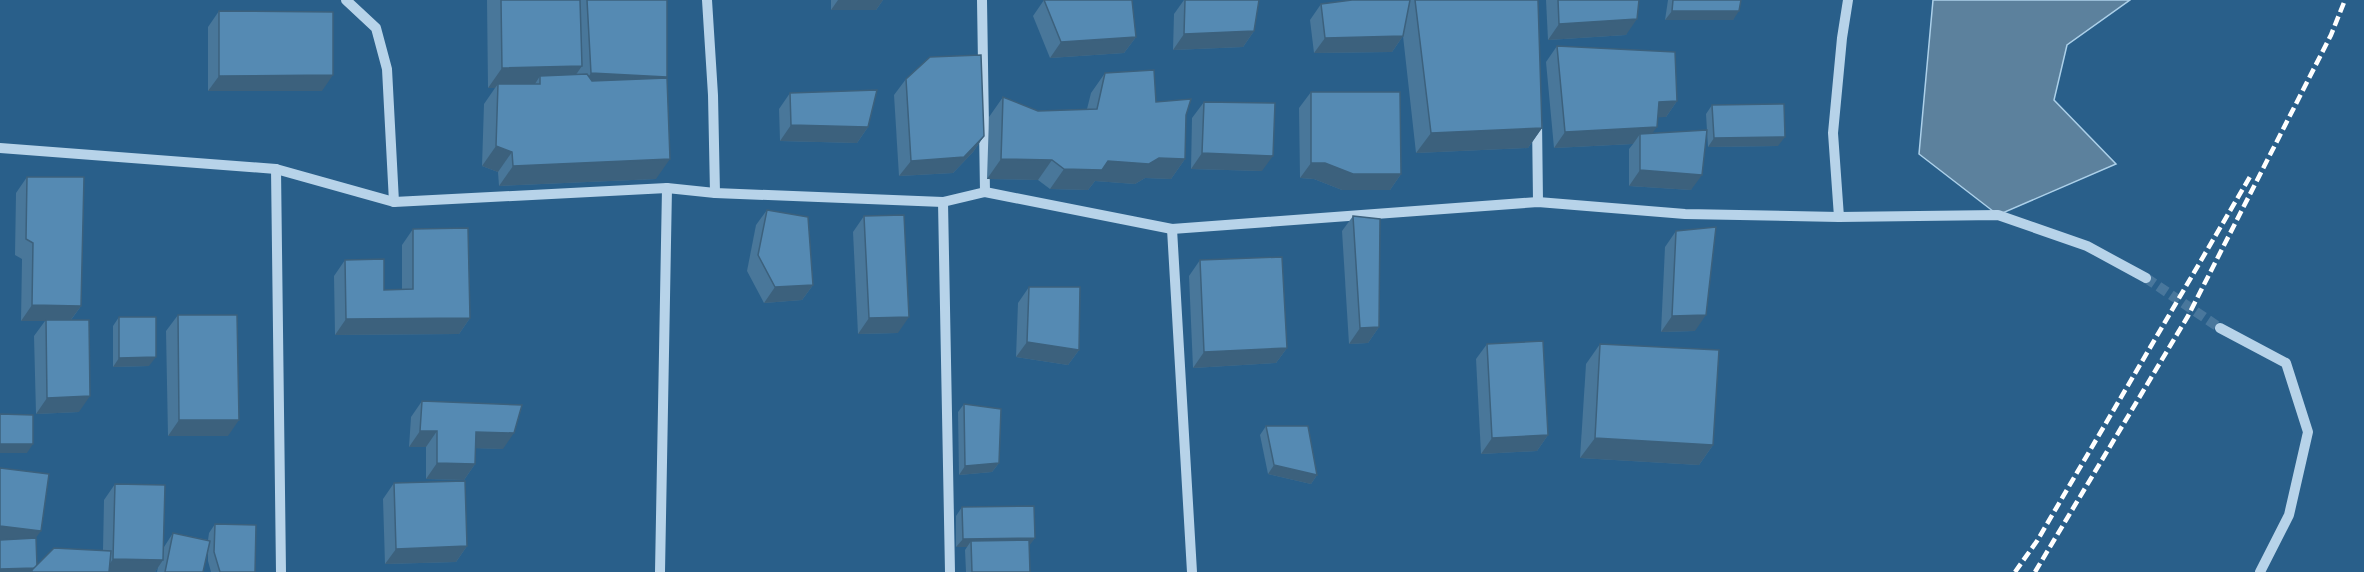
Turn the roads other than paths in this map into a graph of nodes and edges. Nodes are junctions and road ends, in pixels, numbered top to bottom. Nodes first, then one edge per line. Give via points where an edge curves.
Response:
1 (346, 0) edge
2 (707, 0) edge
3 (982, 0) edge
4 (1848, 0) edge
5 (1537, 107) edge
6 (0, 148) edge
7 (276, 169) junction
8 (667, 188) junction
9 (985, 192) junction
10 (715, 194) junction
11 (394, 202) junction
12 (944, 202) junction
13 (1538, 202) junction
14 (1839, 217) junction
15 (1172, 229) junction
16 (2146, 278) tunnel mouth
17 (2220, 328) tunnel mouth
18 (281, 572) edge
19 (660, 572) edge
20 (950, 572) edge
21 (1192, 572) edge
22 (2260, 572) edge

1 - 11 street via 376,28 387,69
2 - 10 street
3 - 9 street
4 - 14 street via 1833,133
5 - 13 street
6 - 7 street
7 - 11 street
7 - 18 street
8 - 10 street
8 - 11 street
8 - 19 street
9 - 12 street
9 - 15 street
10 - 12 street
12 - 20 street
13 - 14 street via 1685,214
13 - 15 street
14 - 16 street via 1998,215 2087,246
15 - 21 street
17 - 22 street via 2286,363 2308,432 2289,515

